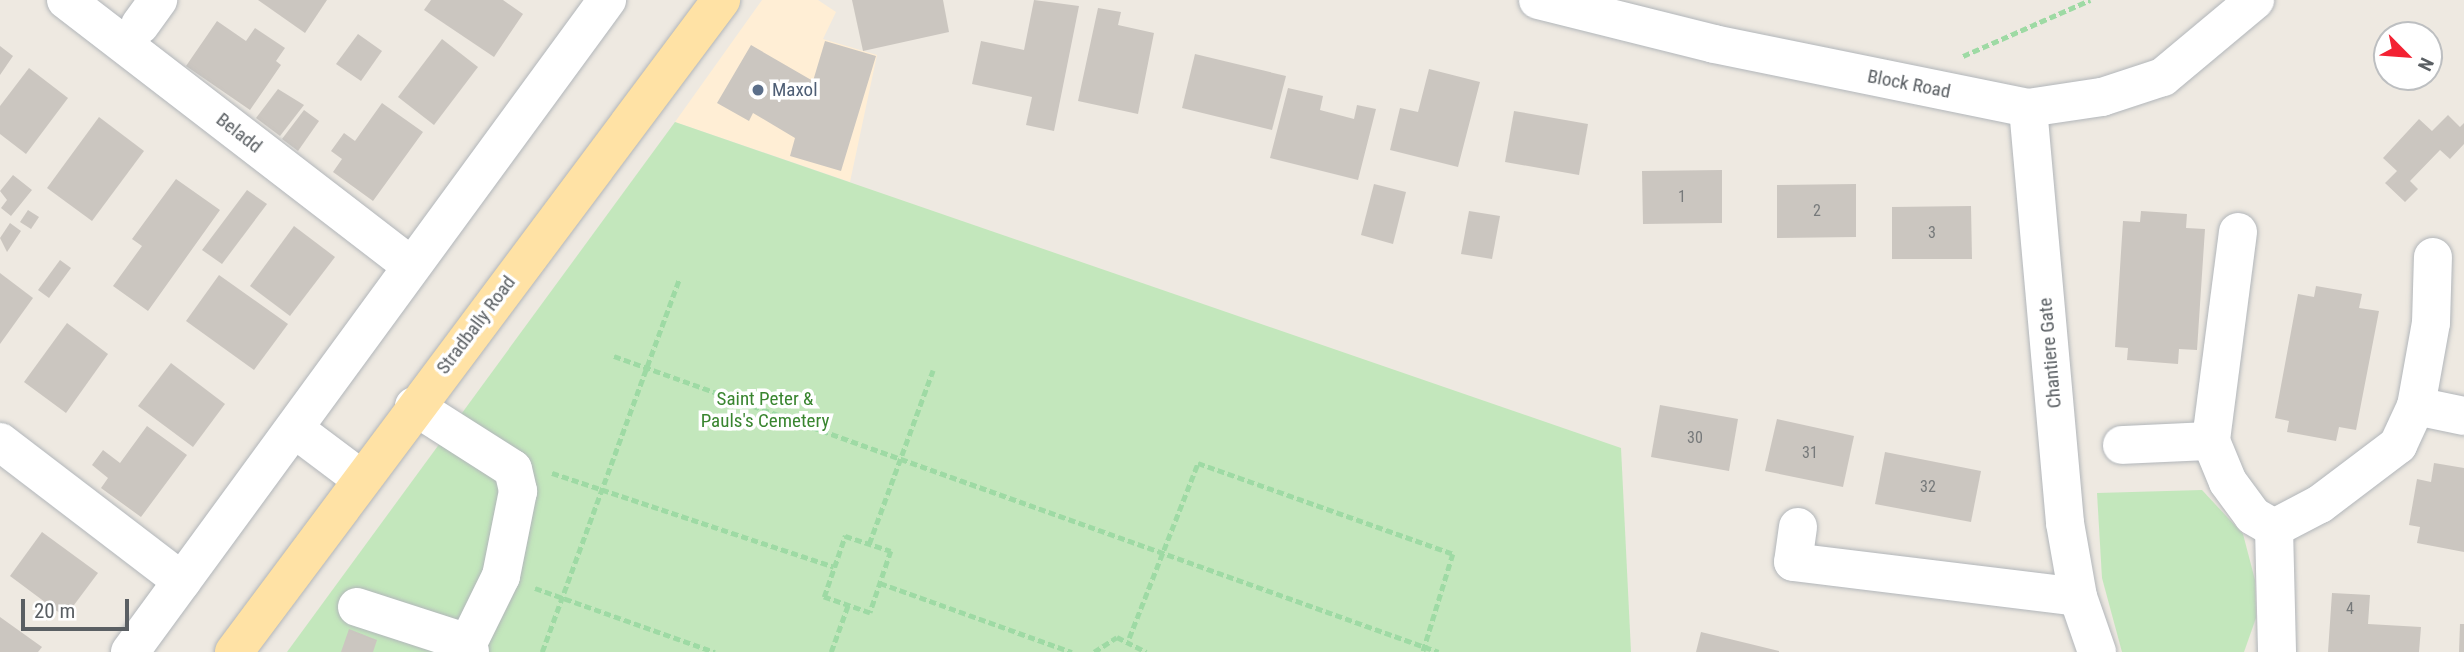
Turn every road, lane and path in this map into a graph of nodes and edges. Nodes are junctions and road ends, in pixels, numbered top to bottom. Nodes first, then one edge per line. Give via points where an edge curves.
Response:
1 (65, 0) edge
2 (607, 0) edge
3 (721, 0) edge
4 (1538, 0) edge
5 (2090, 0) edge
6 (2255, 0) edge
7 (1902, 83) junction
8 (2028, 108) junction
9 (2238, 232) dead end
10 (2433, 257) dead end
11 (412, 266) junction
12 (679, 280) dead end
13 (614, 356) dead end
14 (647, 368) junction
15 (933, 370) dead end
16 (415, 406) junction
17 (2416, 406) junction
18 (2464, 416) edge
19 (296, 430) junction
20 (2211, 441) junction
21 (0, 442) edge
22 (2122, 444) dead end
23 (901, 458) junction
24 (513, 469) junction
25 (360, 478) junction
26 (602, 489) junction
27 (1798, 527) dead end
28 (2274, 528) junction
29 (869, 544) junction
30 (1165, 553) junction
31 (834, 567) junction
32 (501, 576) junction
33 (182, 581) junction
34 (880, 583) junction
35 (2078, 597) junction
36 (562, 598) junction
37 (848, 605) junction
38 (357, 607) dead end
39 (1129, 638) junction
40 (469, 648) edge
41 (1424, 650) edge
42 (130, 652) edge
43 (234, 652) edge
44 (542, 652) edge
45 (715, 652) edge
46 (831, 652) edge
47 (1072, 652) edge
48 (1094, 652) edge
49 (1146, 652) edge
50 (1439, 652) edge
51 (2097, 652) edge
52 (2277, 652) edge

1 - 11 street, Beladd
2 - 11 street
3 - 16 main road, Stradbally Road
4 - 7 street, Block Road
5 - 7 path
6 - 8 street, Block Road via 2163,77 2102,97
7 - 8 street, Block Road
8 - 35 street, Chantiere Gate via 2065,523
9 - 20 street
10 - 17 street via 2431,323
11 - 19 street
12 - 14 path
13 - 14 path
14 - 23 path
14 - 26 path
15 - 23 path
16 - 24 street
16 - 25 main road, Stradbally Road
17 - 18 street
17 - 28 street via 2398,445 2320,504
19 - 25 street
19 - 33 street
20 - 22 street
20 - 28 street via 2228,482 2253,516
21 - 33 street
23 - 29 path
23 - 30 path
24 - 26 path via 555,474
24 - 32 street via 518,491
25 - 43 main road, Stradbally Road
26 - 31 path
26 - 36 path
27 - 35 street via 1794,562
28 - 52 street
29 - 31 path via 845,536
29 - 34 path via 891,551
30 - 39 path
30 - 41 path
30 - 41 path via 1198,463 1453,554
31 - 37 path via 824,597
32 - 36 path
32 - 40 street
33 - 42 street
34 - 37 path via 870,613
34 - 47 path
35 - 51 street, Chantiere Gate
36 - 44 path
36 - 45 path
37 - 46 path
38 - 40 street
39 - 48 path via 1105,640
39 - 49 path
41 - 50 path

